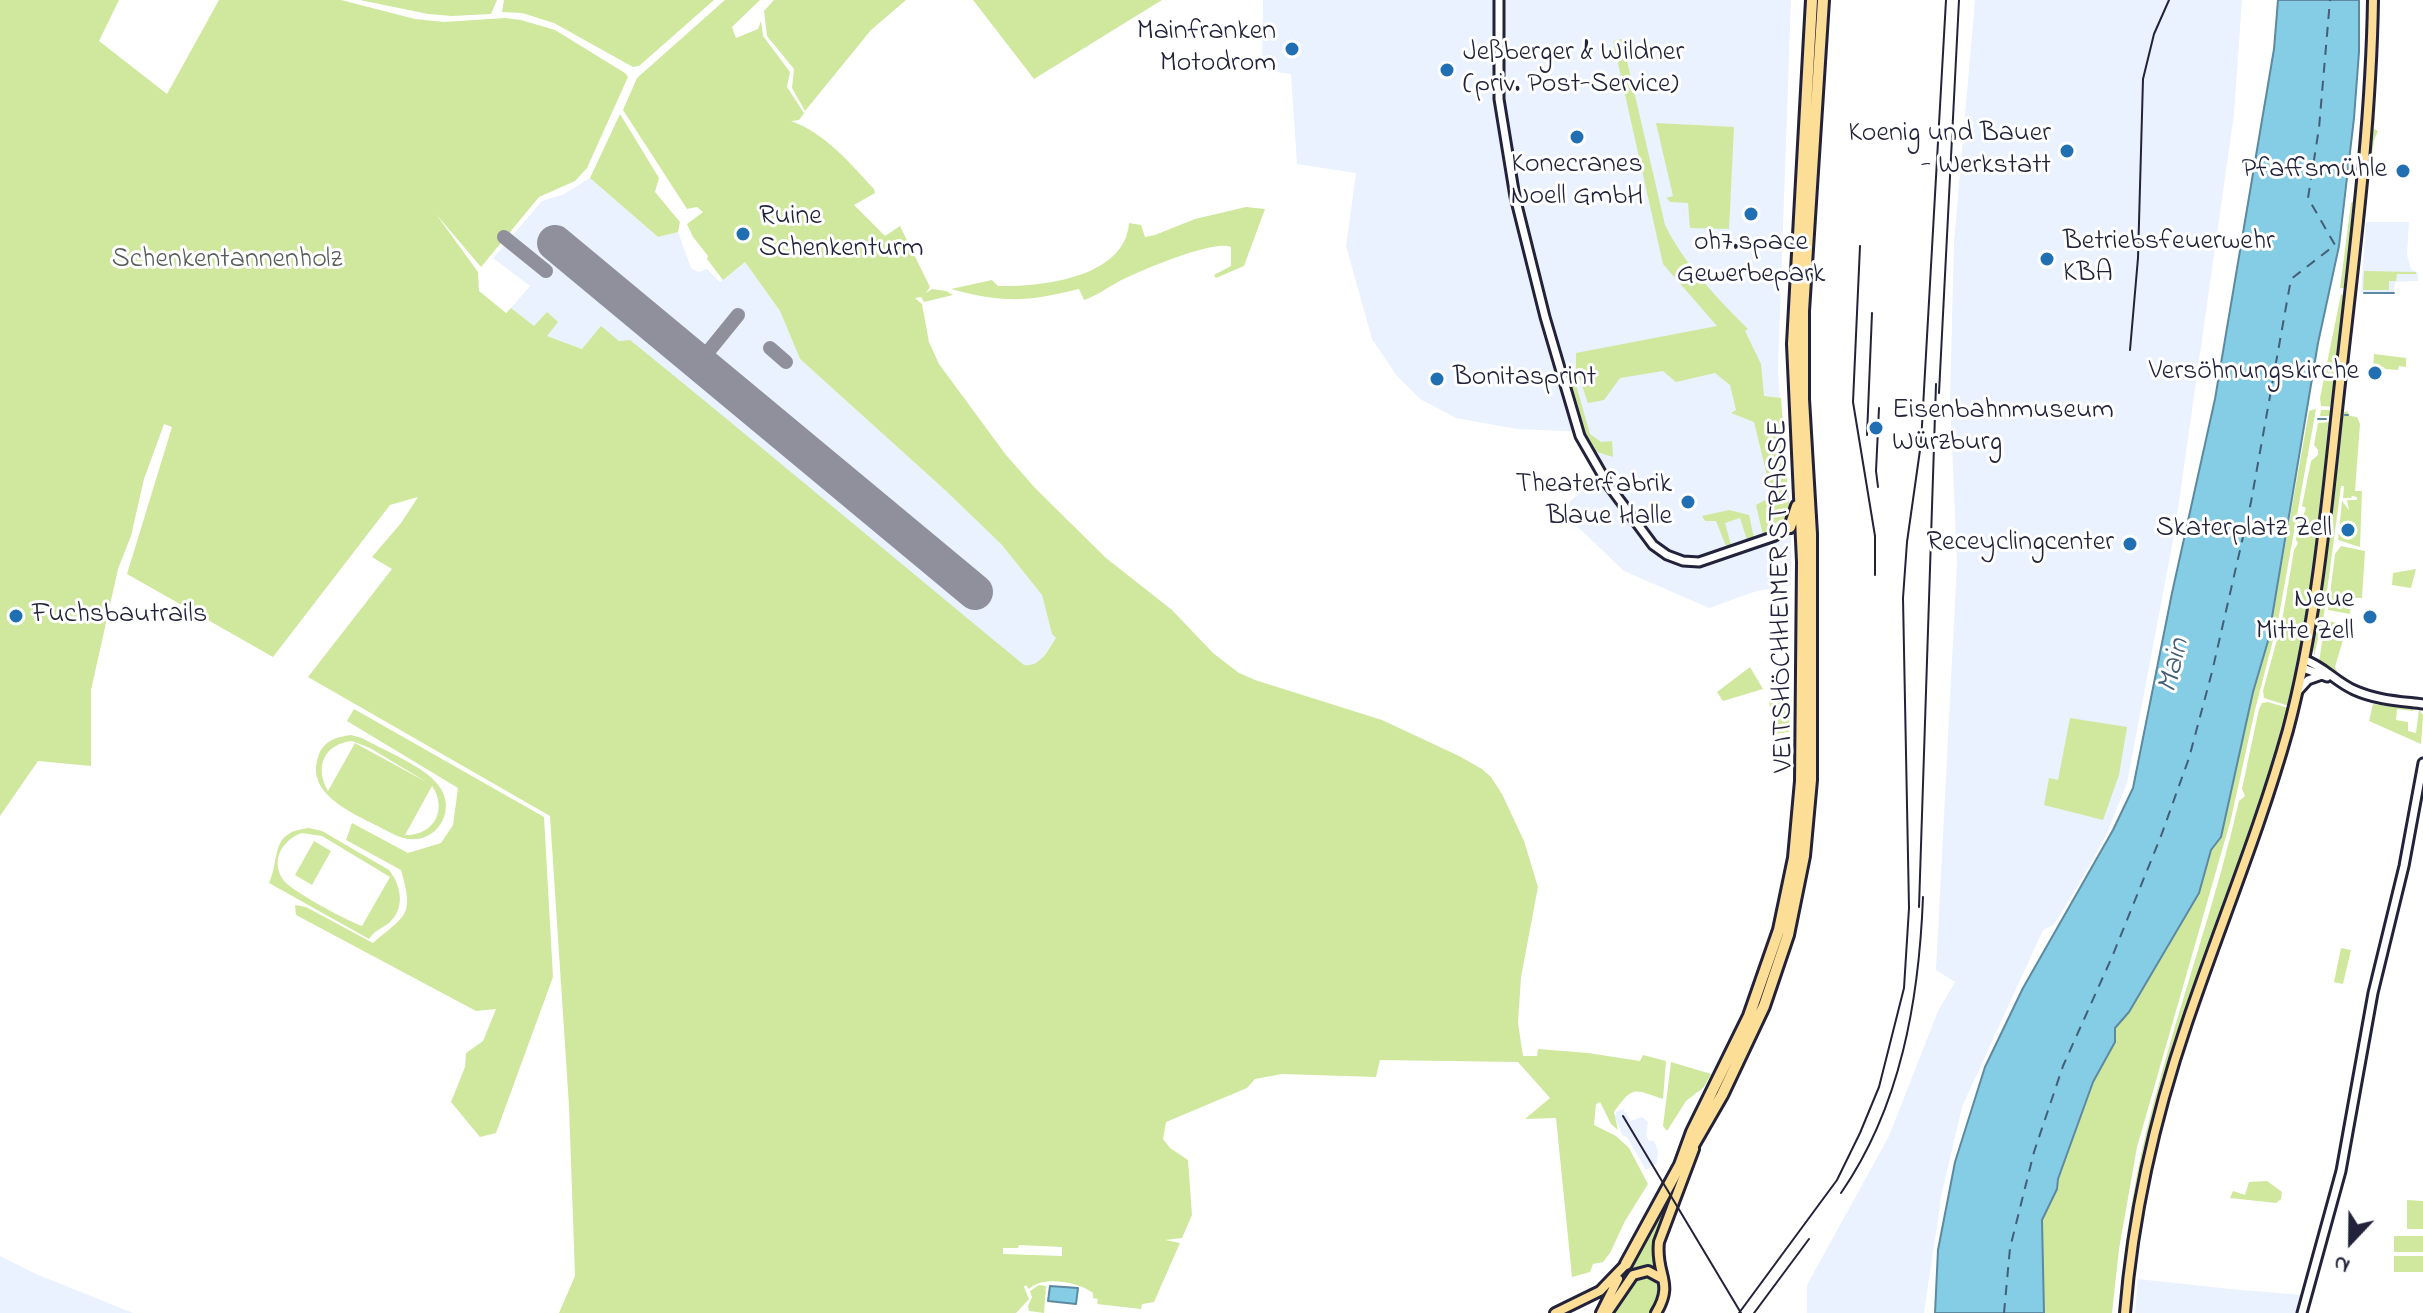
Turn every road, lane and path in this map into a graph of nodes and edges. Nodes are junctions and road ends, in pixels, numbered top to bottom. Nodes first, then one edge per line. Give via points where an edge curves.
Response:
1 (1499, 0) edge
2 (2373, 0) edge
3 (1815, 1) edge
4 (1804, 481) junction
5 (1790, 527) joint
6 (2304, 664) junction
7 (2324, 675) junction
8 (2337, 680) junction
9 (2298, 691) junction
10 (2423, 704) edge
11 (2423, 763) edge
12 (1697, 1141) junction
13 (1680, 1165) junction
14 (1626, 1264) junction
15 (1662, 1278) junction
16 (1556, 1313) edge
17 (1575, 1313) edge
18 (1601, 1313) edge
19 (1607, 1313) edge
20 (1656, 1313) edge
21 (2125, 1313) edge
22 (2302, 1313) edge

1 - 5 street via 1499,99 1515,197 1580,436 1607,483 1653,545 1667,555 1699,562
2 - 6 main road via 2361,189
3 - 4 highway, VEITSHÖCHHEIMER STRASSE via 1803,311
3 - 4 highway, VEITSHÖCHHEIMER STRASSE via 1793,344 1798,465
4 - 5 highway via 1795,487 1796,514
4 - 12 highway, VEITSHÖCHHEIMER STRASSE via 1809,497 1811,780 1804,856 1788,935 1768,994
4 - 13 highway, VEITSHÖCHHEIMER STRASSE via 1801,781 1792,870 1763,980
6 - 7 street
6 - 8 street via 2317,665
6 - 9 main road
7 - 8 street
7 - 9 street via 2313,677
8 - 10 street via 2381,699
9 - 21 main road via 2268,796 2166,1088 2139,1199
11 - 22 street via 2341,1171
12 - 13 highway, VEITSHÖCHHEIMER STRASSE
12 - 15 main road via 1659,1242
13 - 14 highway, VEITSHÖCHHEIMER STRASSE
14 - 16 main road via 1600,1291
14 - 18 main road
15 - 19 main road via 1648,1271 1633,1275
15 - 20 main road via 1666,1295
16 - 17 main road

